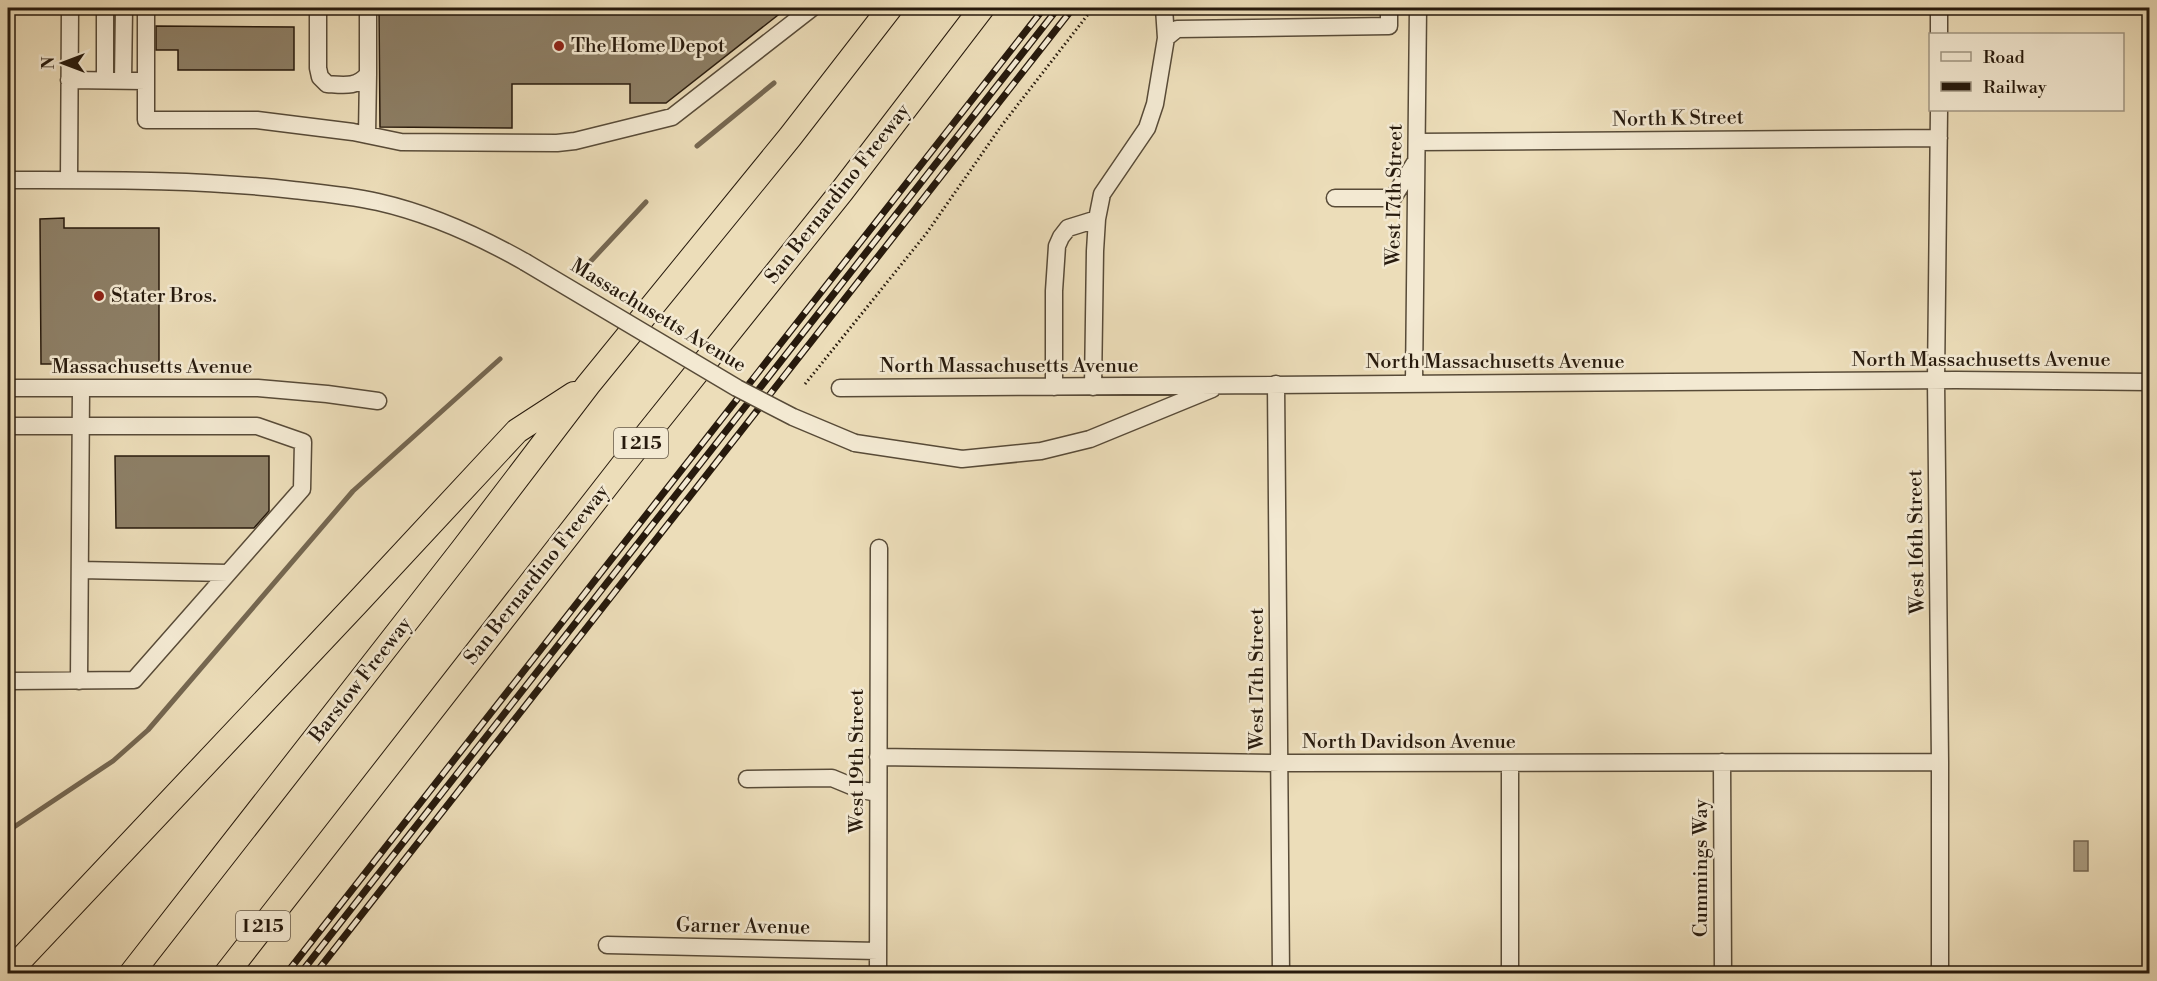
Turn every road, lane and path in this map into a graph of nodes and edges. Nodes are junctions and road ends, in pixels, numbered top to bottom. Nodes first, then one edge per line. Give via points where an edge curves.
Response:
1 (70, 8) edge
2 (105, 8) edge
3 (124, 8) edge
4 (146, 8) edge
5 (318, 8) edge
6 (368, 8) edge
7 (812, 8) edge
8 (890, 8) edge
9 (982, 8) edge
10 (1093, 8) edge
11 (1164, 8) edge
12 (1389, 8) edge
13 (1418, 8) edge
14 (1939, 8) edge
15 (1939, 33) edge
16 (1166, 38) junction
17 (368, 74) junction
18 (69, 80) junction
19 (105, 80) junction
20 (123, 81) junction
21 (146, 81) junction
22 (1939, 111) edge
23 (367, 135) junction
24 (1939, 138) junction
25 (1417, 151) junction
26 (8, 180) edge
27 (69, 180) junction
28 (1335, 198) dead end
29 (1097, 219) junction
30 (1936, 381) junction
31 (2150, 382) edge
32 (1414, 383) junction
33 (805, 384) dead end
34 (1276, 384) junction
35 (588, 385) junction
36 (1219, 386) junction
37 (1054, 387) junction
38 (1093, 387) junction
39 (8, 388) edge
40 (81, 388) junction
41 (840, 388) dead end
42 (378, 402) dead end
43 (8, 426) edge
44 (81, 426) junction
45 (879, 548) dead end
46 (80, 570) junction
47 (228, 573) junction
48 (8, 681) edge
49 (79, 681) junction
50 (878, 757) junction
51 (1722, 762) junction
52 (1940, 762) junction
53 (1279, 763) junction
54 (1510, 763) junction
55 (747, 779) dead end
56 (878, 793) junction
57 (607, 945) dead end
58 (878, 951) junction
59 (8, 973) edge
60 (131, 974) edge
61 (226, 974) edge
62 (878, 974) edge
63 (1281, 974) edge
64 (1510, 974) edge
65 (1723, 974) edge
66 (1940, 974) edge

1 - 18 street
2 - 19 street
3 - 20 street
4 - 21 street
5 - 17 street via 320,77 327,84 353,85
6 - 17 street
7 - 23 street via 672,117 558,143 401,142
8 - 35 highway
9 - 61 highway, San Bernardino Freeway / I 215
10 - 33 path via 1002,125 926,234
11 - 16 street
12 - 16 street via 1389,26 1177,30
13 - 25 street, West 17th Street
14 - 15 street
16 - 29 street via 1147,128 1102,194
17 - 23 street
18 - 19 street
18 - 27 street
19 - 20 street
20 - 21 street
21 - 23 street via 146,120 257,120
22 - 24 street, West 16th Street
24 - 25 street, North K Street
24 - 30 street, West 16th Street
25 - 28 street via 1393,198
25 - 32 street, West 17th Street
26 - 27 street, Massachusetts Avenue
27 - 36 street, Massachusetts Avenue, bridge via 241,184 378,202 430,217 525,262 737,388 855,443 962,459 1041,452 1090,439
29 - 37 street via 1068,228 1057,246
29 - 38 street
30 - 31 street, North Massachusetts Avenue
30 - 32 street, North Massachusetts Avenue
30 - 52 street, West 16th Street
32 - 34 street, North Massachusetts Avenue
34 - 36 street, North Massachusetts Avenue
34 - 53 street, West 17th Street
35 - 59 highway via 517,431
35 - 60 highway, Barstow Freeway
36 - 38 street, North Massachusetts Avenue
37 - 38 street, North Massachusetts Avenue
37 - 41 street, North Massachusetts Avenue
39 - 40 street, Massachusetts Avenue
40 - 42 street, Massachusetts Avenue via 258,388
40 - 44 street
43 - 44 street
44 - 46 street
44 - 47 street via 256,426 303,442 302,489
45 - 50 street, West 19th Street
46 - 47 street
46 - 49 street
47 - 49 street via 134,681
48 - 49 street
50 - 53 street, North Davidson Avenue
50 - 56 street, West 19th Street
51 - 52 street, North Davidson Avenue
51 - 54 street, North Davidson Avenue
51 - 65 street, Cummings Way
52 - 66 street, West 16th Street
53 - 54 street, North Davidson Avenue
53 - 63 street, West 17th Street
54 - 64 street
55 - 56 street via 832,778
56 - 58 street, West 19th Street
57 - 58 street, Garner Avenue
58 - 62 street, West 19th Street

